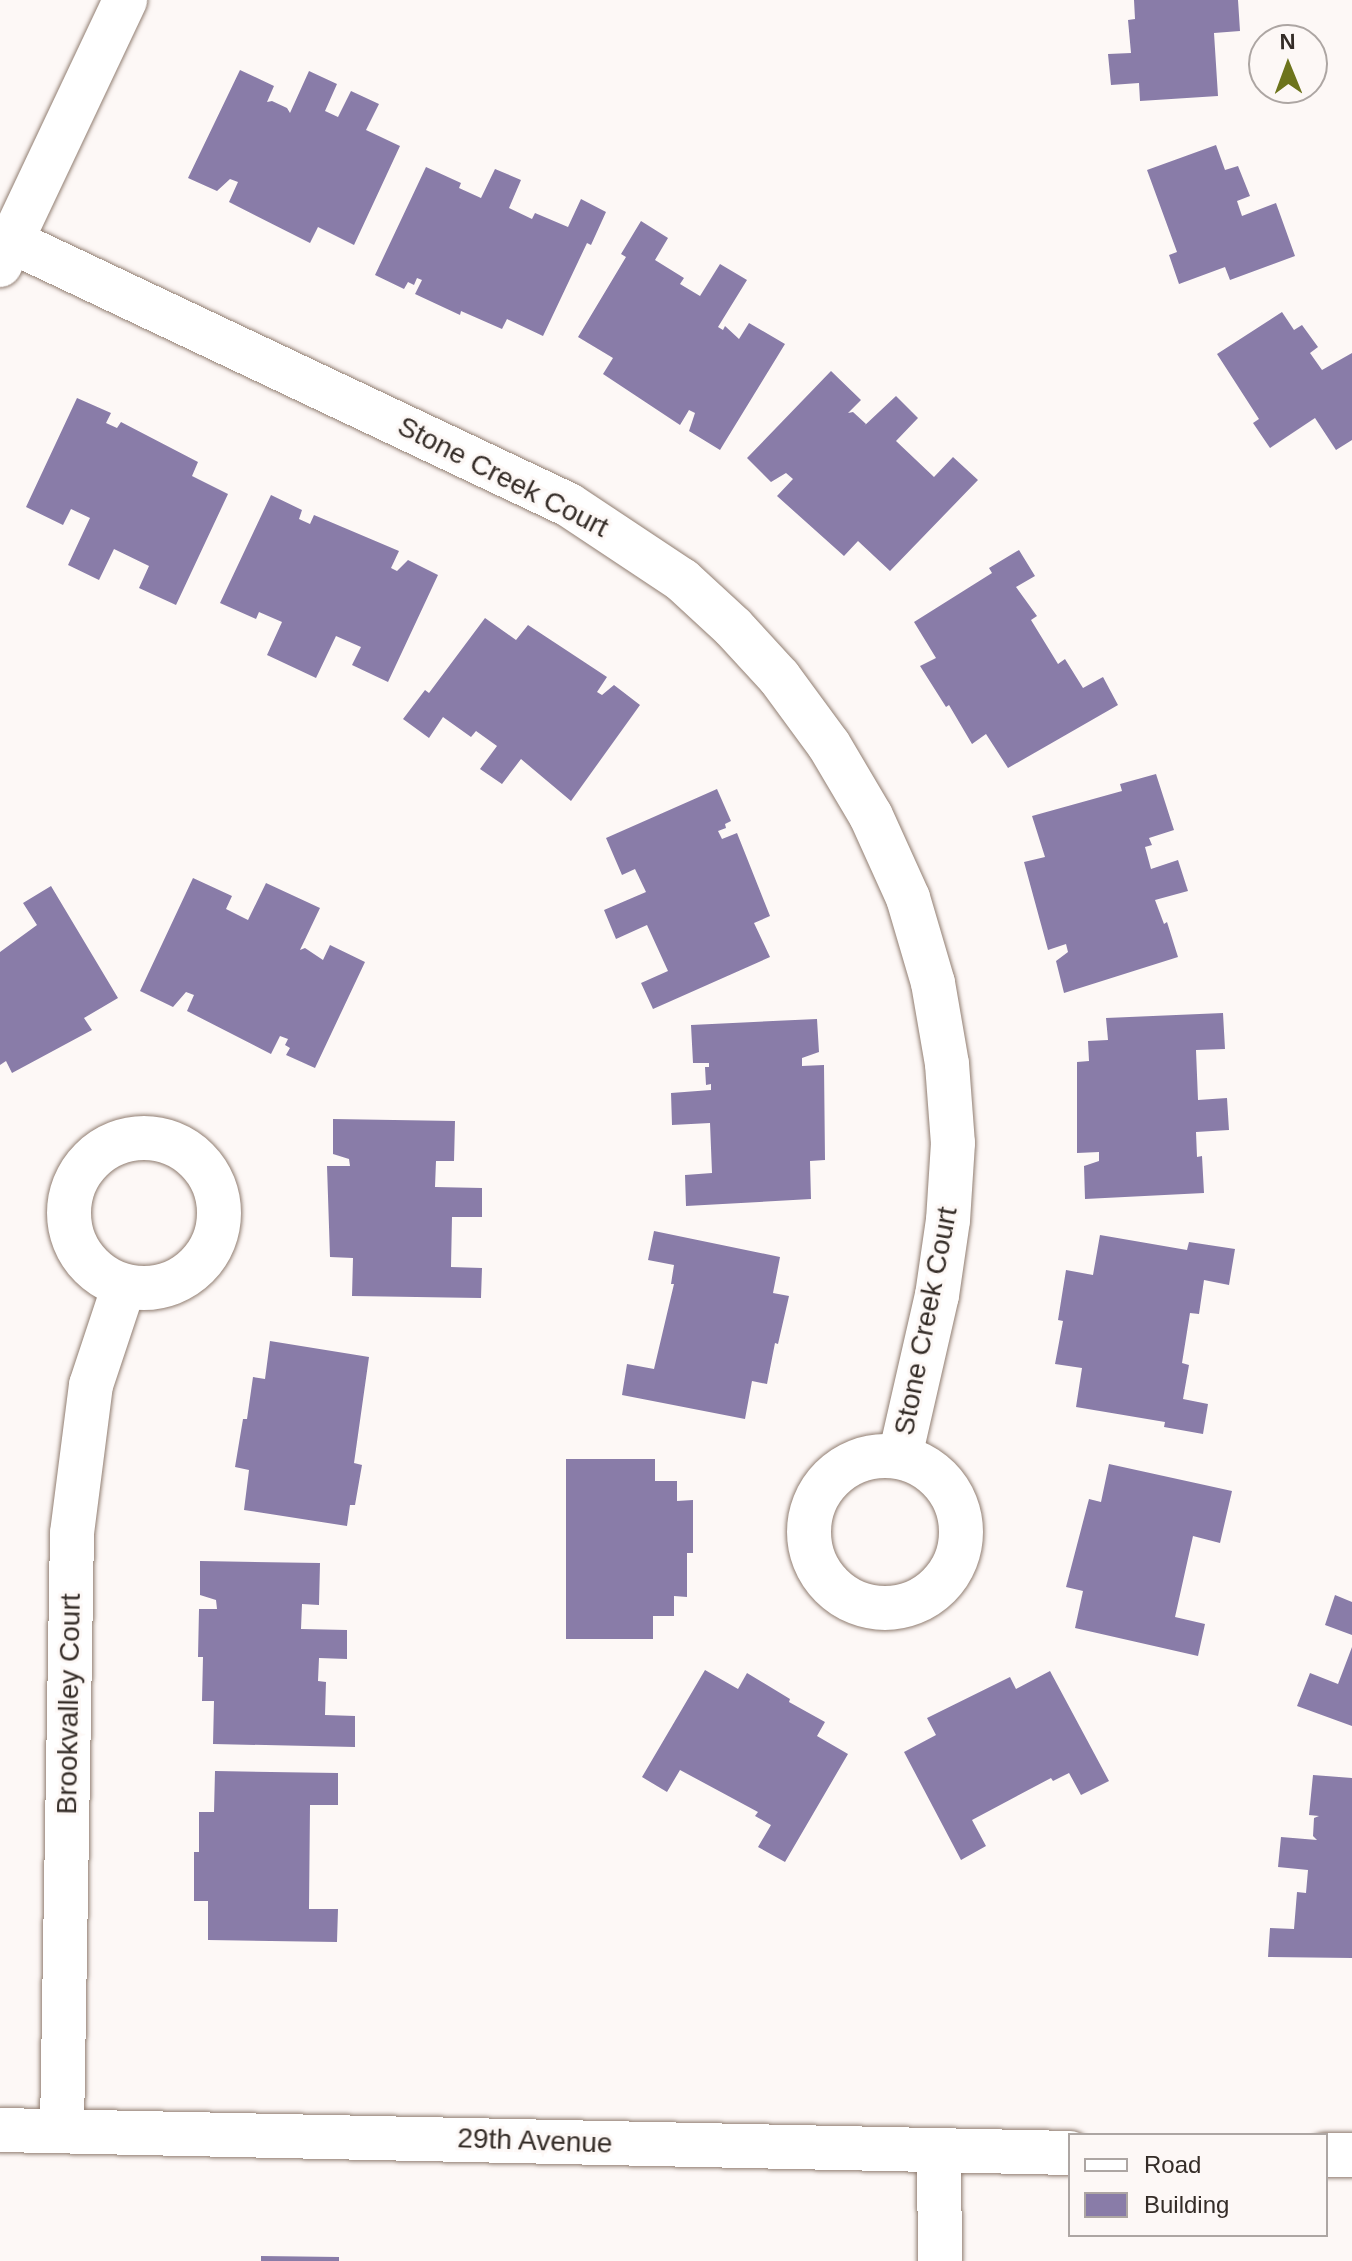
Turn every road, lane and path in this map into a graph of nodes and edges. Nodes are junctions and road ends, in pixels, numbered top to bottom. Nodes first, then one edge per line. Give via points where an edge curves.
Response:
1 (125, 0) edge
2 (6, 253) edge
3 (124, 1286) dead end
4 (900, 1457) dead end
5 (62, 2129) junction
6 (0, 2130) edge
7 (939, 2152) junction
8 (1068, 2153) edge
9 (1328, 2155) edge
10 (1352, 2155) edge
11 (940, 2261) edge

1 - 2 street
2 - 4 street, Stone Creek Court via 569,505 682,580 779,677 871,816 908,898 933,983 947,1064 953,1143 948,1220 937,1295
3 - 5 street, Brookvalley Court via 91,1385 72,1533
5 - 6 street, 29th Avenue
5 - 7 street, 29th Avenue
7 - 8 street, 29th Avenue
7 - 11 street
9 - 10 street

